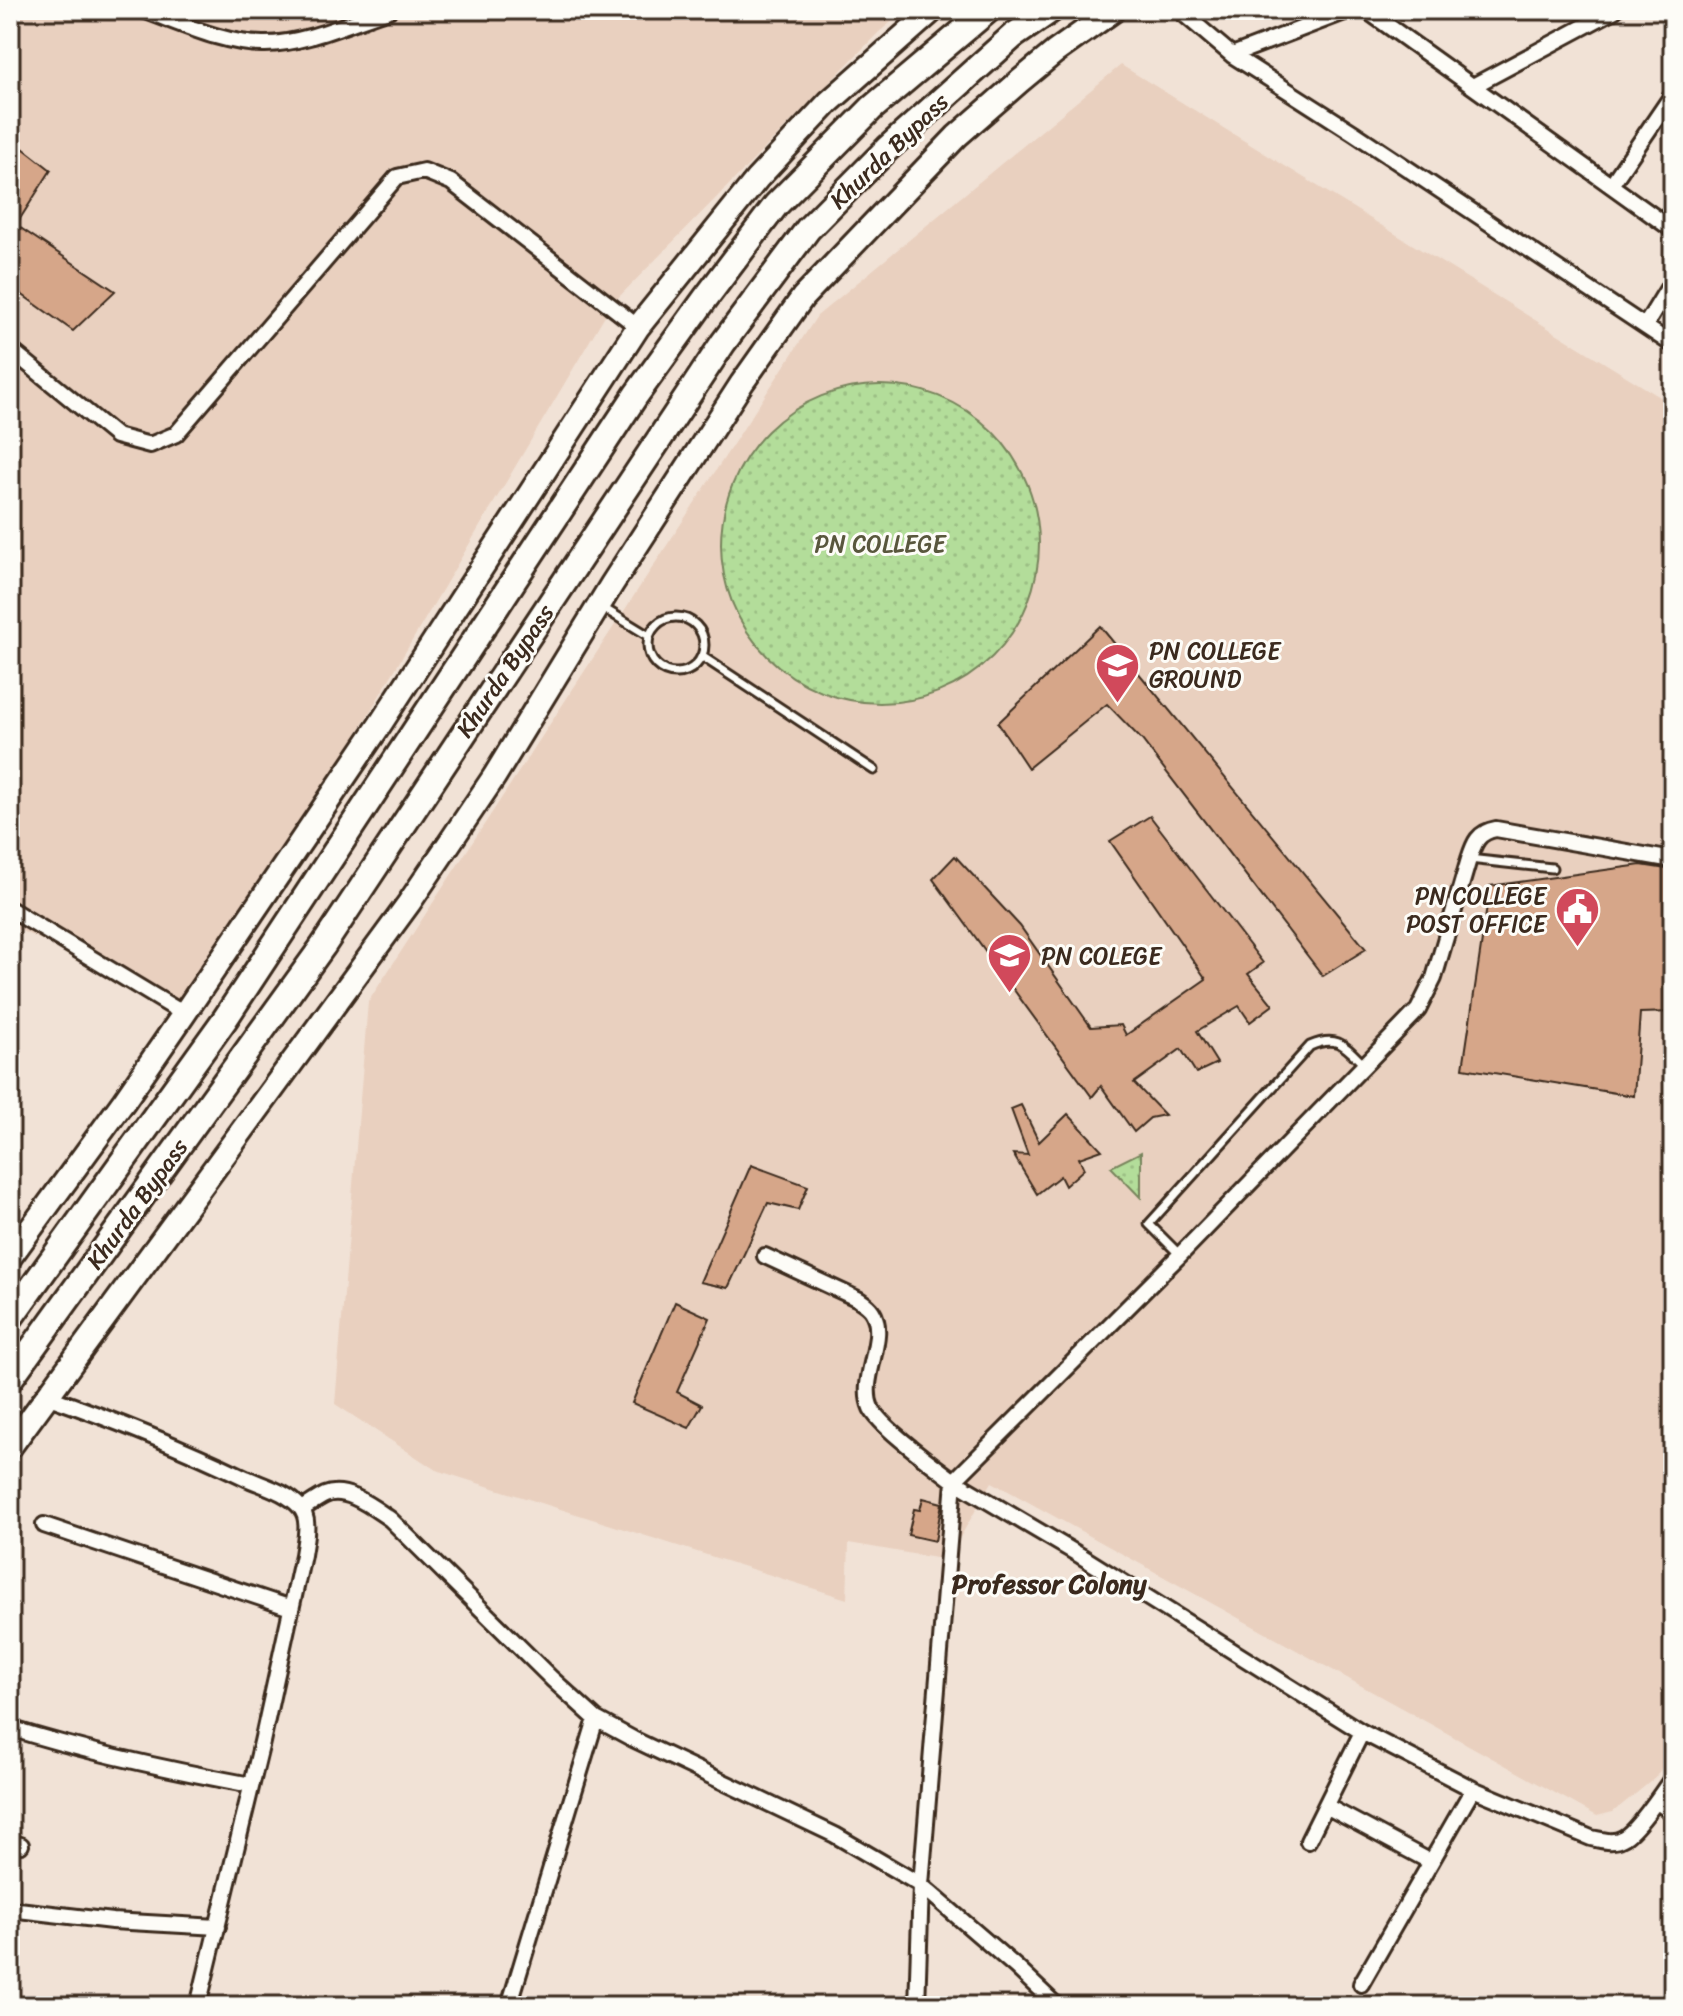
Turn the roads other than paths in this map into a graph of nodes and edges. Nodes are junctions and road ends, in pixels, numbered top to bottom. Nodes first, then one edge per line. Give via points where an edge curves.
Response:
1 (143, 10) edge
2 (389, 10) edge
3 (933, 10) edge
4 (988, 10) edge
5 (1051, 10) edge
6 (1114, 10) edge
7 (1179, 10) edge
8 (1350, 10) edge
9 (1366, 10) edge
10 (1615, 10) edge
11 (1232, 55) junction
12 (1473, 86) junction
13 (1673, 94) edge
14 (1611, 185) junction
15 (1673, 230) edge
16 (1673, 280) edge
17 (1645, 326) junction
18 (638, 327) junction
19 (1673, 345) edge
20 (10, 349) edge
21 (600, 606) junction
22 (649, 636) junction
23 (703, 657) junction
24 (874, 770) dead end
25 (1469, 859) junction
26 (1673, 860) edge
27 (1552, 868) dead end
28 (10, 909) edge
29 (184, 1014) junction
30 (1364, 1065) junction
31 (1180, 1255) junction
32 (765, 1256) dead end
33 (10, 1257) edge
34 (10, 1318) edge
35 (10, 1379) edge
36 (46, 1396) junction
37 (10, 1447) edge
38 (954, 1481) junction
39 (302, 1509) junction
40 (44, 1525) dead end
41 (291, 1608) junction
42 (596, 1719) junction
43 (10, 1728) edge
44 (1362, 1732) junction
45 (1673, 1777) edge
46 (251, 1785) junction
47 (1473, 1789) junction
48 (1656, 1801) junction
49 (1326, 1806) junction
50 (1673, 1813) edge
51 (1308, 1841) dead end
52 (1431, 1862) junction
53 (921, 1885) junction
54 (10, 1909) edge
55 (218, 1927) junction
56 (1361, 1984) dead end
57 (198, 2006) edge
58 (509, 2006) edge
59 (917, 2006) edge
60 (1057, 2006) edge

1 - 2 street via 262,45 292,42
3 - 18 main road via 829,102 757,179
4 - 34 highway, Khurda Bypass via 872,108 776,205 714,287 636,395 225,1019
5 - 35 highway, Khurda Bypass via 1013,36 888,148 808,229 723,343 323,946
6 - 21 main road via 957,136 803,297
7 - 11 street
8 - 11 street
9 - 12 street
10 - 12 street
11 - 17 street
12 - 14 street
13 - 14 street
14 - 15 street
16 - 17 street
17 - 19 street
18 - 20 street via 451,182 424,171 397,177 176,434 150,445 116,436
18 - 29 main road
21 - 22 lane
21 - 36 main road via 409,903
22 - 23 lane via 650,655 662,670 681,673
22 - 23 lane via 661,621 688,619 701,631
23 - 24 lane
25 - 26 street via 1479,836 1496,829
25 - 27 lane
25 - 30 street via 1434,978 1418,1010
28 - 29 street
29 - 33 main road
30 - 31 street
30 - 31 lane via 1334,1040 1310,1046 1149,1224
31 - 38 street
32 - 38 street via 871,1308 877,1330 870,1406 898,1437
36 - 37 main road
36 - 39 street via 181,1447
38 - 44 street
38 - 53 street
39 - 41 street via 307,1528
39 - 42 street via 328,1494 342,1494 390,1519
40 - 41 street
41 - 46 street
42 - 53 street via 835,1835
42 - 58 street
43 - 46 street via 169,1770
44 - 47 street
44 - 49 street
45 - 48 street
46 - 55 street
47 - 48 street via 1611,1842 1625,1838
47 - 52 street
48 - 50 street
49 - 51 street
49 - 52 street
52 - 56 street
53 - 59 street
53 - 60 street
54 - 55 street
55 - 57 street

